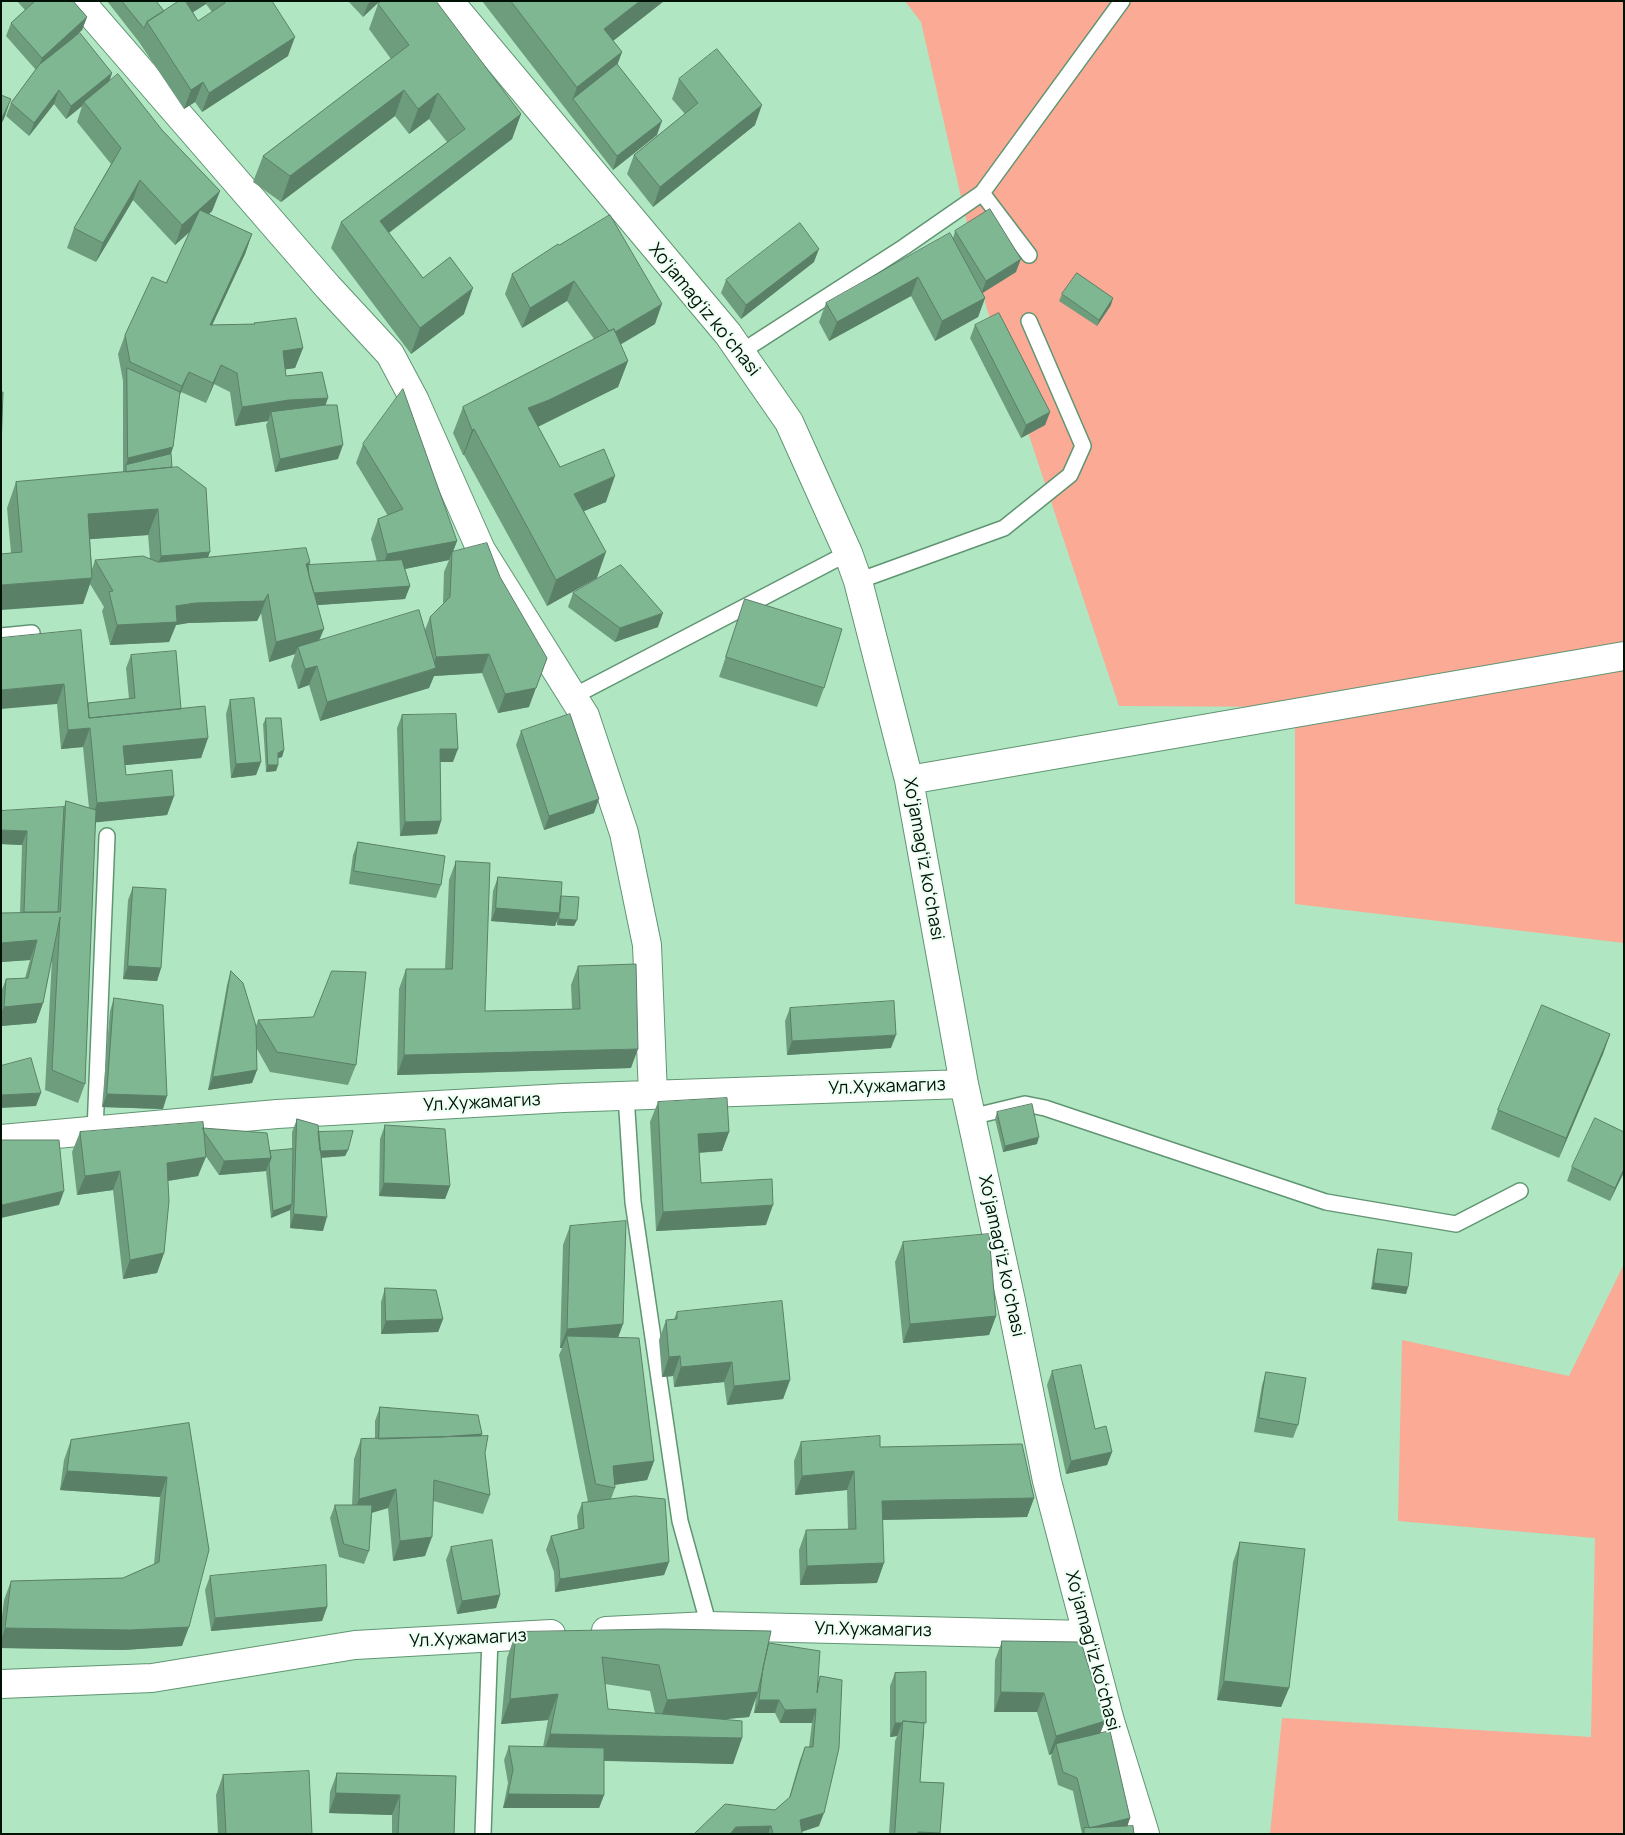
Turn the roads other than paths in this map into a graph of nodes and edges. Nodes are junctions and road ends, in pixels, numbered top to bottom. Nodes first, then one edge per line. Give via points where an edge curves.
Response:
1 (80, 1) edge
2 (449, 1) edge
3 (1122, 1) edge
4 (982, 193) junction
5 (1029, 255) dead end
6 (1029, 321) dead end
7 (741, 352) junction
8 (848, 553) junction
9 (858, 581) junction
10 (32, 633) edge
11 (1, 636) edge
12 (1624, 656) edge
13 (574, 696) junction
14 (909, 780) junction
15 (107, 836) dead end
16 (964, 1084) junction
17 (640, 1096) junction
18 (971, 1117) junction
19 (95, 1131) junction
20 (1, 1140) edge
21 (1520, 1190) dead end
22 (709, 1626) junction
23 (1087, 1635) junction
24 (490, 1638) junction
25 (1, 1684) edge
26 (483, 1834) edge
27 (1145, 1834) edge

1 - 13 street via 390,354 414,399 481,550
2 - 7 street, Xoʻjamagʻiz koʻchasi
3 - 4 lane
4 - 5 lane
4 - 7 lane
6 - 9 lane via 1083,446 1070,475 1004,528
7 - 8 street, Xoʻjamagʻiz koʻchasi via 789,422
8 - 9 street, Xoʻjamagʻiz koʻchasi
8 - 13 lane
9 - 14 street, Xoʻjamagʻiz koʻchasi
10 - 11 lane
12 - 14 street
13 - 17 street via 585,716 624,834 647,945
14 - 16 street, Xoʻjamagʻiz koʻchasi
15 - 19 lane
16 - 17 street, Ул.Хужамагиз
16 - 18 street, Xoʻjamagʻiz koʻchasi
17 - 19 street, Ул.Хужамагиз via 277,1114
17 - 22 lane via 633,1202 680,1522
18 - 21 lane via 1025,1104 1045,1108 1326,1202 1456,1224
18 - 23 street, Xoʻjamagʻiz koʻchasi via 1047,1481
19 - 20 street, Ул.Хужамагиз
22 - 23 street, Ул.Хужамагиз
22 - 24 street, Ул.Хужамагиз
23 - 27 street, Xoʻjamagʻiz koʻchasi
24 - 25 street, Ул.Хужамагиз via 355,1645 152,1678
24 - 26 lane

